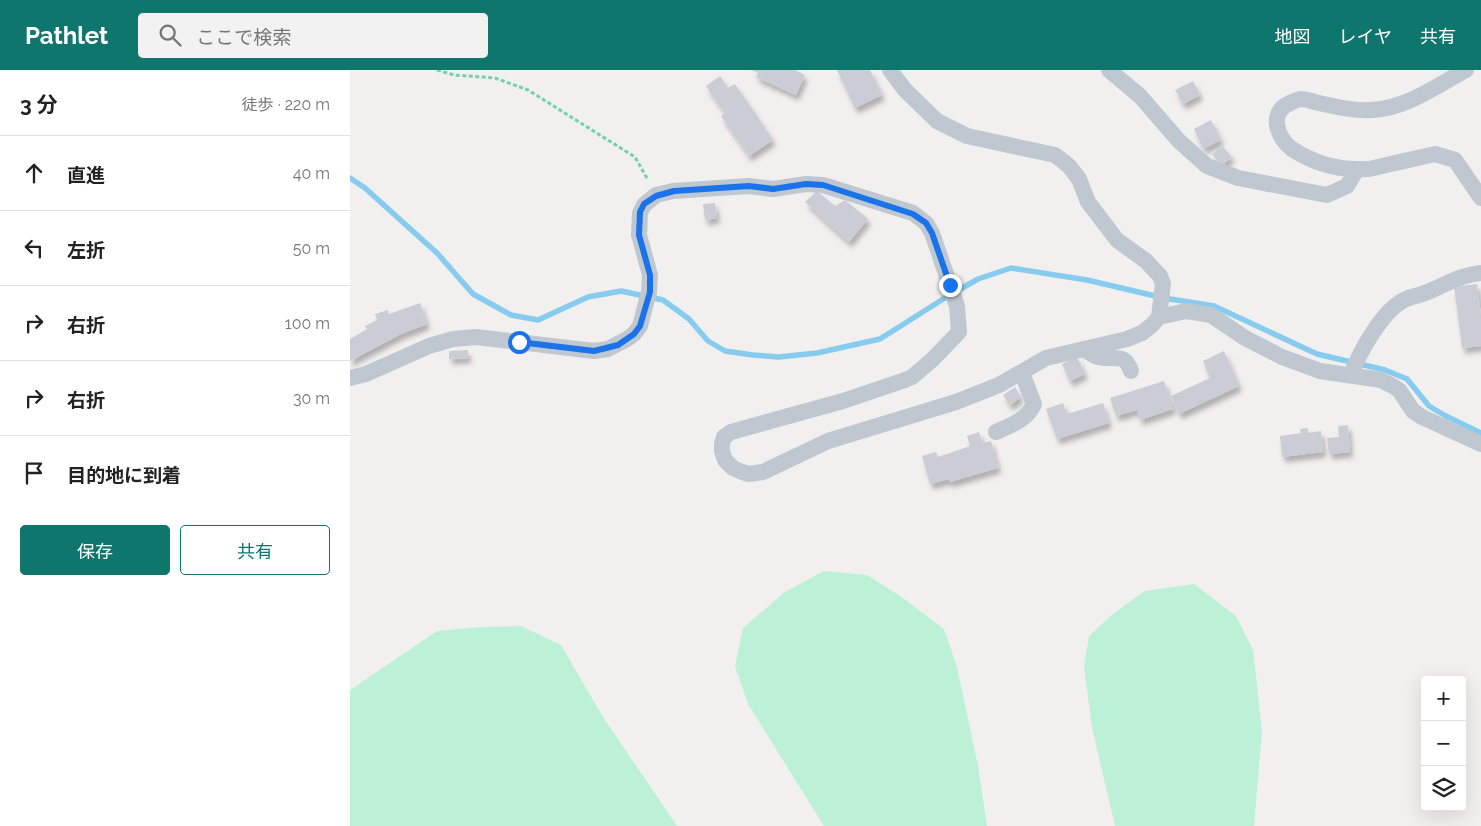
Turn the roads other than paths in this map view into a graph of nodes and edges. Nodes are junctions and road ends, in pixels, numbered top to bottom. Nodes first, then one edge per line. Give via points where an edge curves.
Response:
1 (890, 70) edge
2 (1109, 70) edge
3 (1466, 70) edge
4 (1357, 169) junction
5 (1481, 198) edge
6 (1481, 273) edge
7 (1160, 311) junction
8 (1084, 349) junction
9 (1131, 371) dead end
10 (1022, 373) junction
11 (1351, 376) junction
12 (350, 378) edge
13 (996, 432) dead end
14 (1481, 444) edge

1 - 7 street via 905,90 937,121 967,136 1055,155 1069,166 1079,179 1088,202 1117,240 1146,261 1160,276 1163,284
2 - 4 street via 1140,96 1179,141 1207,166 1238,178 1327,195 1347,186
3 - 4 street via 1421,96 1373,110 1346,109 1300,99 1279,110 1278,130 1282,140 1293,149 1328,166
4 - 5 street via 1435,154 1455,160
6 - 11 street via 1452,280 1404,300 1388,312 1365,345
7 - 8 street via 1152,325 1142,333
7 - 11 street via 1211,315 1282,357 1320,371
8 - 9 street via 1097,357 1122,358
8 - 10 street via 1046,358
10 - 12 street via 956,402 828,441 763,472 749,474 733,468 722,451 724,437 731,432 843,402 912,377 958,332 956,301 926,223 913,214 823,185 806,184 773,189 749,186 674,191 656,196 644,204 640,212 639,235 650,275 648,298 640,326 618,345 594,351 476,337 453,339
10 - 13 street via 1034,404 1030,413 1021,420
11 - 14 street via 1381,380 1391,385 1422,417

